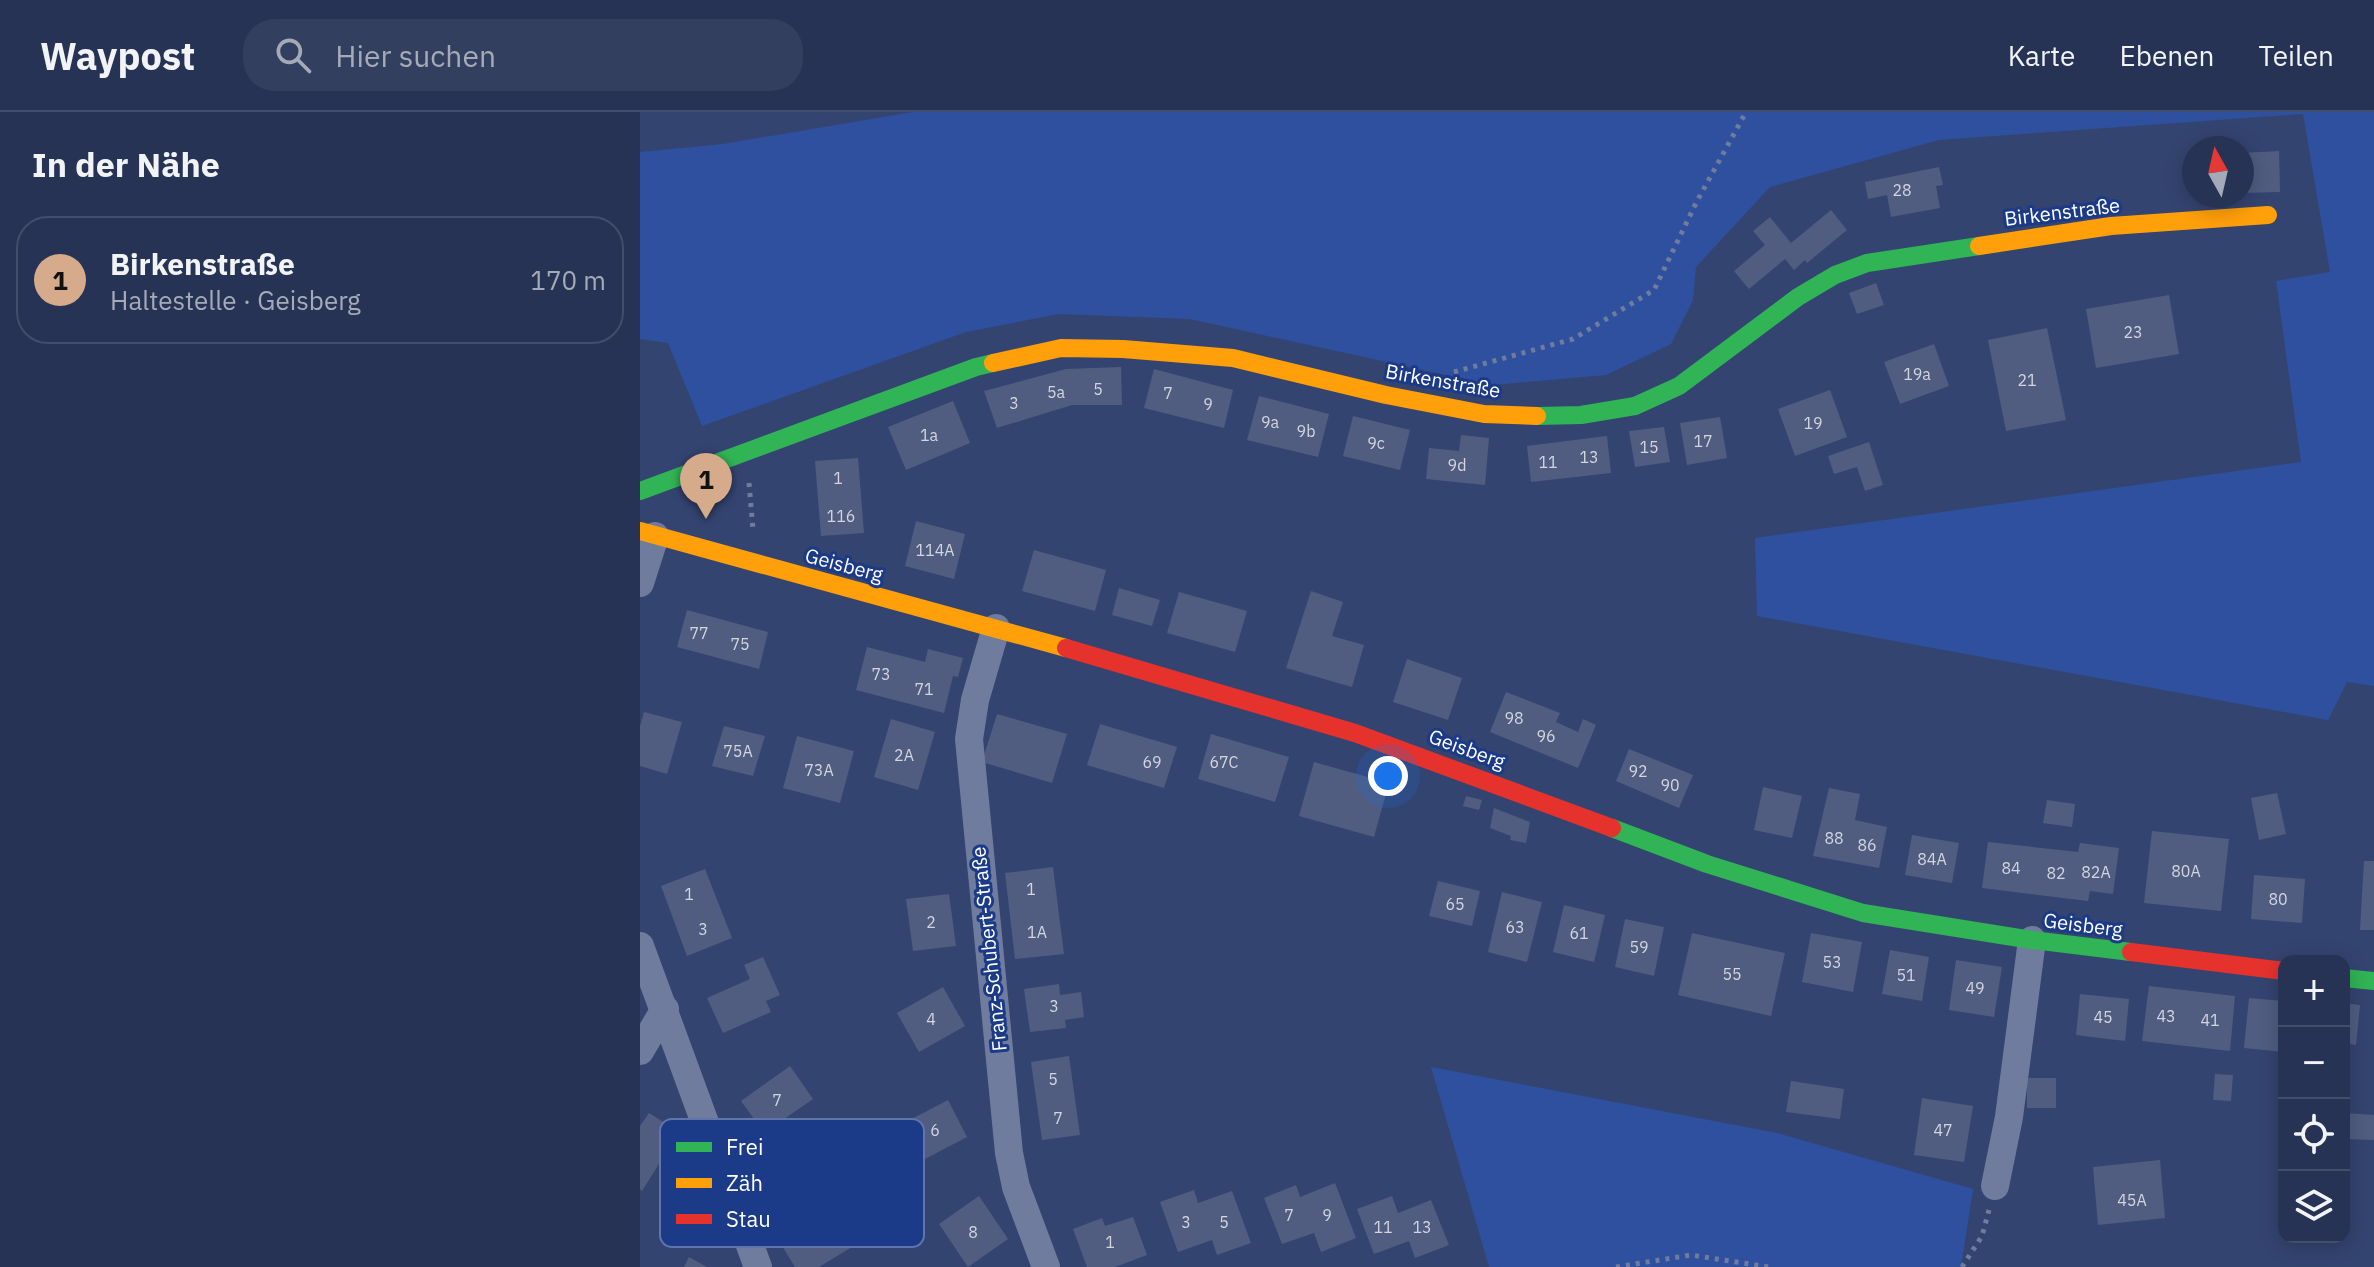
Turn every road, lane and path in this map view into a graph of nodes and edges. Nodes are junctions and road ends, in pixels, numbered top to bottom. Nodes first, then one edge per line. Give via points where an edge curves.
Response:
1 (1746, 112) edge
2 (2268, 215) dead end
3 (1444, 375) dead end
4 (746, 451) junction
5 (640, 491) edge
6 (648, 534) edge
7 (757, 564) junction
8 (640, 583) edge
9 (996, 628) junction
10 (2032, 940) junction
11 (640, 946) edge
12 (2278, 970) edge
13 (2350, 979) edge
14 (2374, 981) edge
15 (665, 1009) junction
16 (640, 1051) edge
17 (705, 1119) edge
18 (1995, 1186) joint
19 (751, 1247) edge
20 (758, 1267) edge
21 (1046, 1267) edge
22 (1616, 1267) edge
23 (1769, 1267) edge
24 (1962, 1267) edge

1 - 3 path via 1654,290 1573,339
2 - 4 street, Birkenstraße via 2111,226 1867,263 1798,297 1679,386 1635,406 1581,415 1484,414 1233,358 1061,348 976,367
4 - 5 street, Birkenstraße
4 - 7 path
6 - 7 street, Geisberg
6 - 8 street
7 - 9 street, Geisberg
9 - 10 street, Geisberg via 1355,733 1707,864 1863,913
9 - 21 street, Franz-Schubert-Straße via 969,739 974,811 1009,1153
10 - 12 street, Geisberg
10 - 18 street
11 - 15 street
13 - 14 street
15 - 16 street
15 - 17 street
18 - 24 path via 1982,1236
19 - 20 street
22 - 23 path via 1691,1255

